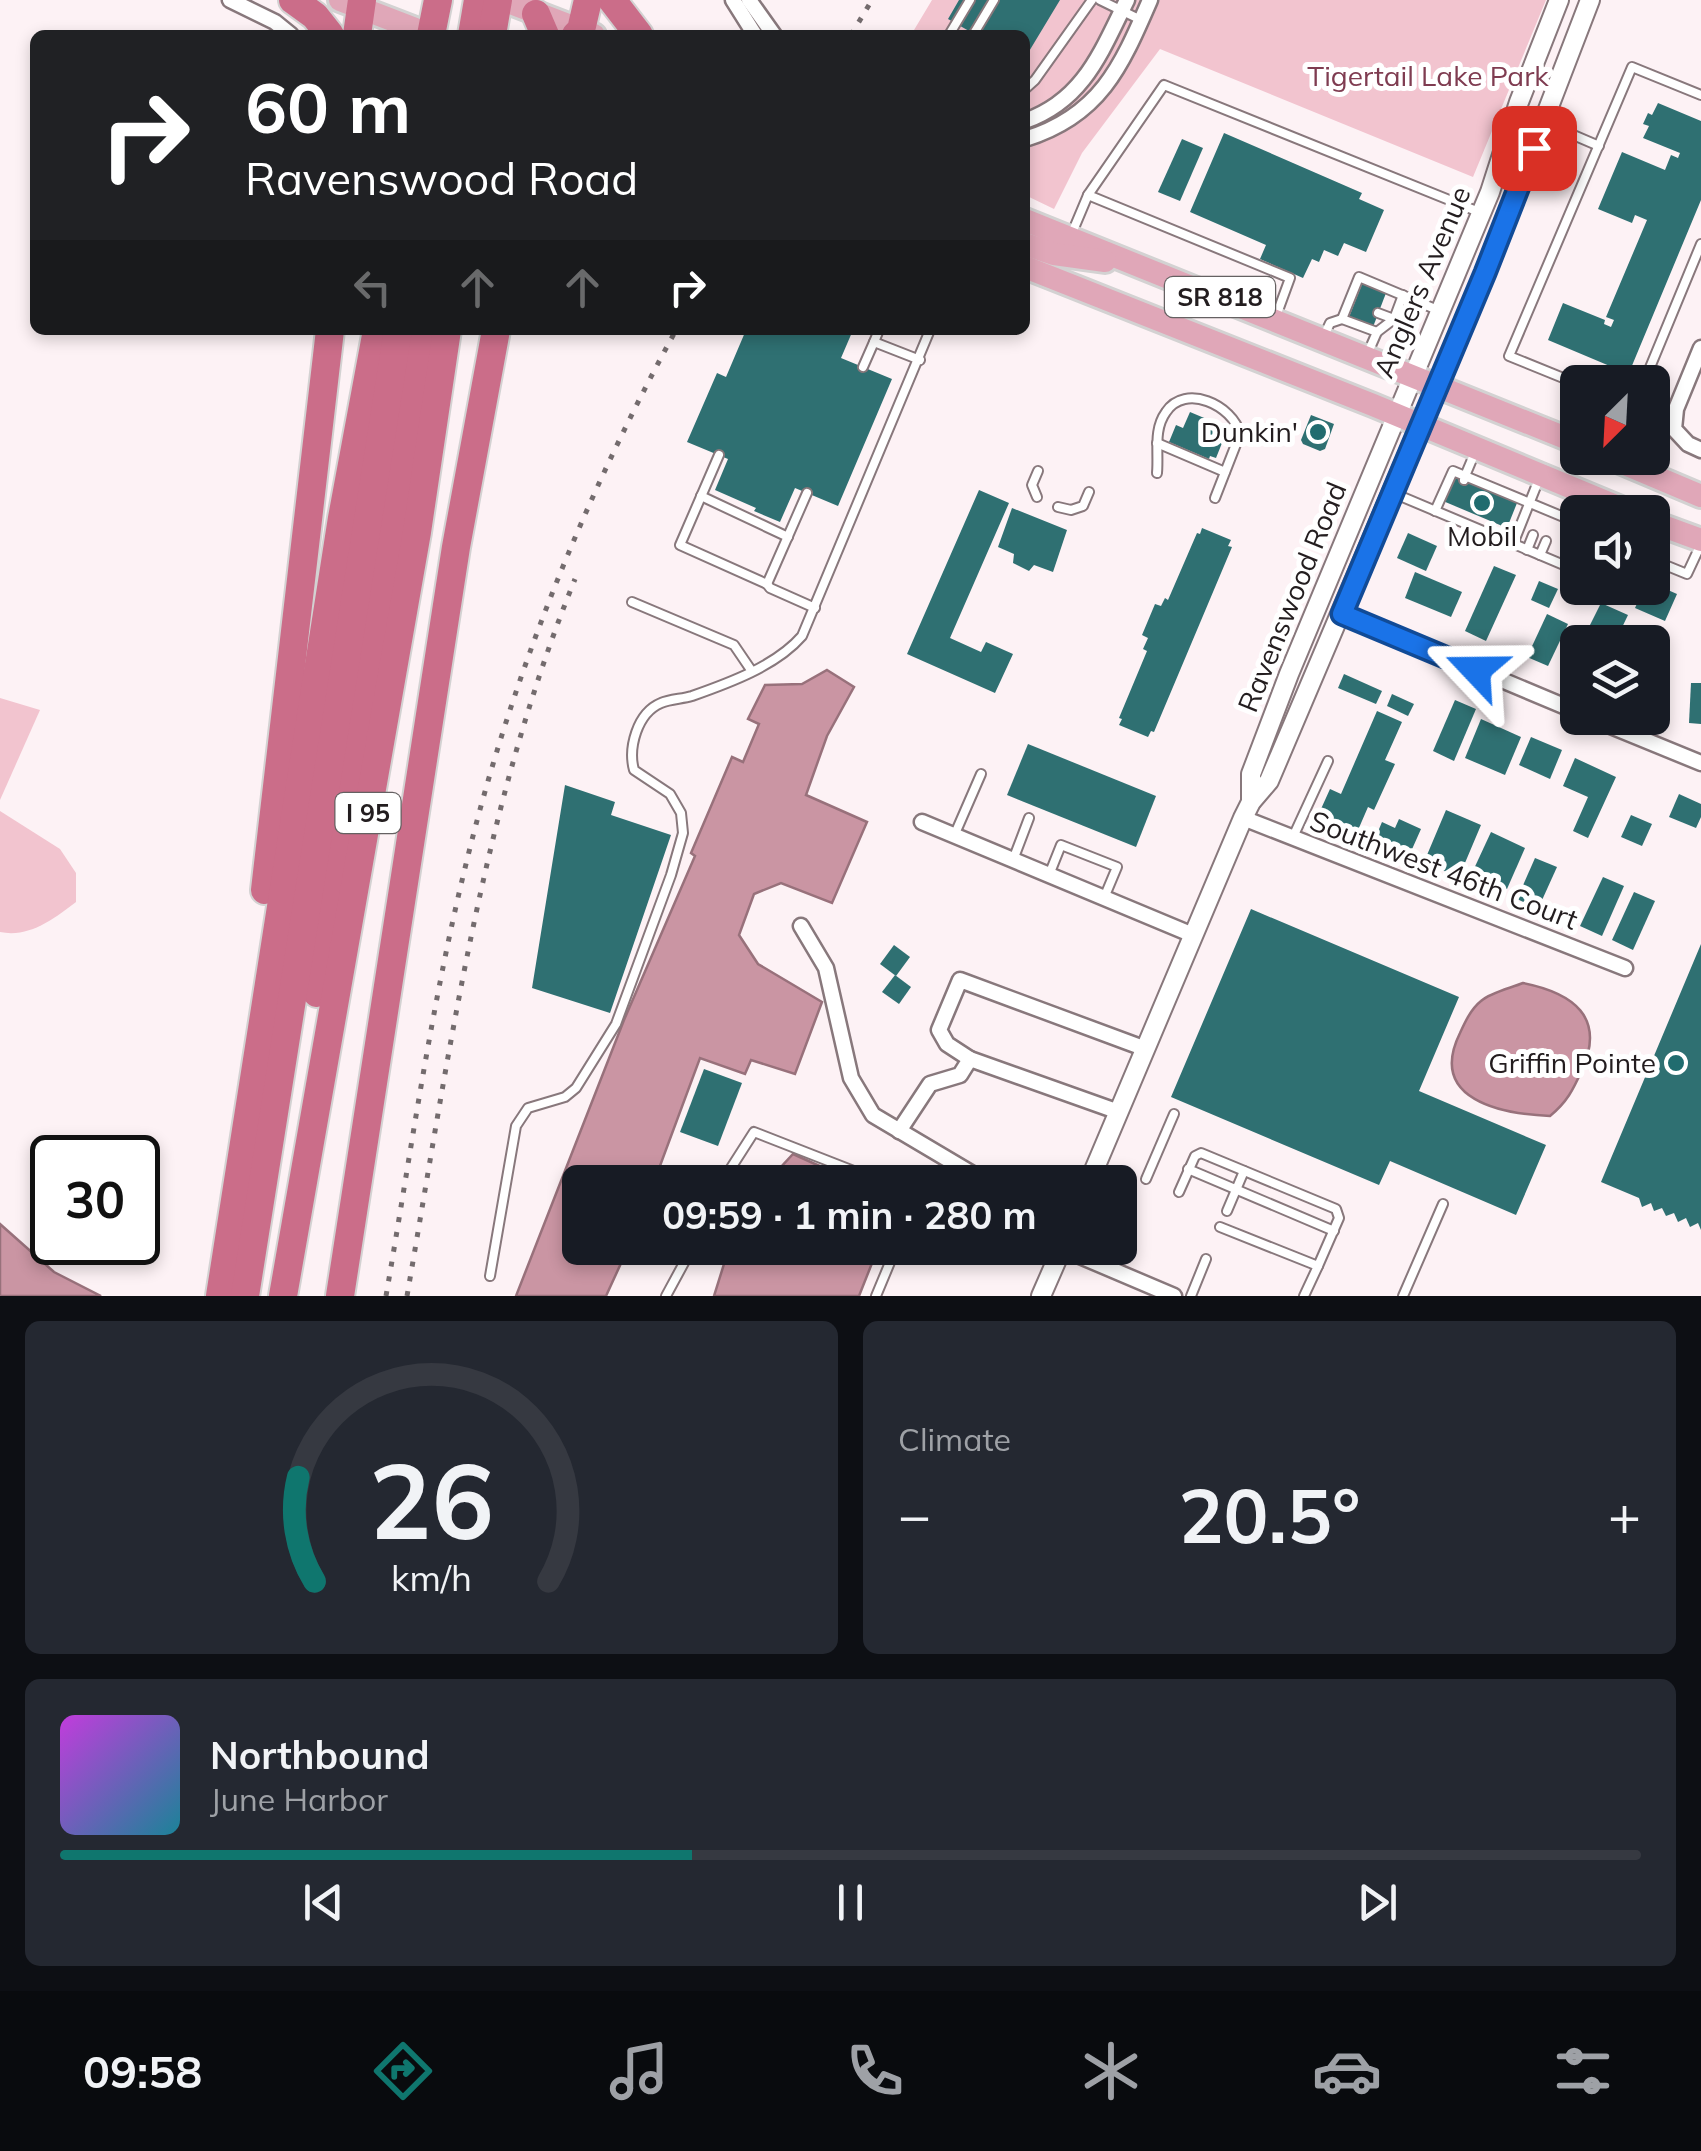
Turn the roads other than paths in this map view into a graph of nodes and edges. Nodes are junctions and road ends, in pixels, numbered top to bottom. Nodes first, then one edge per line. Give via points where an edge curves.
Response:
1 (230, 0) edge
2 (293, 0) edge
3 (438, 0) edge
4 (451, 0) edge
5 (478, 0) edge
6 (501, 0) edge
7 (588, 0) edge
8 (612, 0) edge
9 (733, 0) edge
10 (749, 0) edge
11 (970, 0) edge
12 (994, 0) edge
13 (1092, 0) edge
14 (1100, 0) edge
15 (1150, 0) edge
16 (1559, 0) edge
17 (1590, 0) edge
18 (1124, 6) edge
19 (355, 11) edge
20 (1142, 20) junction
21 (540, 24) edge
22 (285, 30) edge
23 (326, 30) edge
24 (415, 30) edge
25 (432, 30) edge
26 (446, 30) edge
27 (473, 30) edge
28 (493, 30) edge
29 (569, 30) edge
30 (583, 30) edge
31 (635, 30) edge
32 (752, 30) edge
33 (770, 30) edge
34 (952, 30) edge
35 (976, 30) edge
36 (1030, 84) edge
37 (1701, 95) edge
38 (1030, 119) edge
39 (1543, 122) junction
40 (1030, 137) edge
41 (1599, 146) junction
42 (1088, 194) junction
43 (1481, 213) junction
44 (1030, 222) edge
45 (1070, 238) junction
46 (1701, 244) edge
47 (1030, 246) edge
48 (1138, 265) junction
49 (1030, 269) edge
50 (1403, 295) junction
51 (1440, 312) junction
52 (1378, 313) dead end
53 (1275, 319) junction
54 (1342, 319) junction
55 (1394, 319) junction
56 (1376, 332) junction
57 (329, 335) edge
58 (376, 335) edge
59 (397, 335) edge
60 (423, 335) edge
61 (446, 335) edge
62 (495, 335) edge
63 (877, 335) edge
64 (928, 335) edge
65 (1323, 338) junction
66 (874, 342) junction
67 (1701, 348) edge
68 (1366, 356) junction
69 (920, 360) junction
70 (1651, 365) edge
71 (863, 367) dead end
72 (1414, 375) junction
73 (1560, 377) edge
74 (1438, 384) junction
75 (1395, 414) junction
76 (1421, 425) junction
77 (1560, 435) edge
78 (1158, 443) junction
79 (1477, 448) junction
80 (1701, 450) edge
81 (719, 455) dead end
82 (1508, 462) junction
83 (1038, 471) dead end
84 (1225, 472) junction
85 (1156, 473) dead end
86 (1541, 475) junction
87 (1651, 475) edge
88 (1464, 478) junction
89 (1497, 491) junction
90 (1089, 492) dead end
91 (807, 493) dead end
92 (1392, 493) junction
93 (1589, 495) edge
94 (701, 496) junction
95 (1701, 496) edge
96 (1037, 497) dead end
97 (1215, 498) dead end
98 (1530, 504) junction
99 (1453, 506) dead end
100 (1058, 507) dead end
101 (1435, 511) junction
102 (1449, 516) junction
103 (1478, 516) dead end
104 (1560, 521) edge
105 (1492, 522) dead end
106 (1474, 527) junction
107 (1670, 529) edge
108 (1488, 534) junction
109 (1533, 536) dead end
110 (788, 537) junction
111 (1546, 541) dead end
112 (1701, 542) edge
113 (1513, 544) junction
114 (1527, 550) junction
115 (1540, 556) junction
116 (1560, 558) edge
117 (1670, 567) edge
118 (768, 584) junction
119 (632, 602) dead end
120 (814, 608) junction
121 (1342, 614) junction
122 (750, 670) junction
123 (1560, 705) edge
124 (1642, 735) edge
125 (1328, 761) dead end
126 (1701, 763) edge
127 (981, 774) dead end
128 (1247, 810) junction
129 (1029, 818) dead end
130 (922, 822) dead end
131 (954, 836) junction
132 (1293, 838) junction
133 (1013, 860) junction
134 (1049, 875) junction
135 (1104, 898) junction
136 (801, 926) dead end
137 (1193, 935) junction
138 (270, 965) junction
139 (1625, 968) dead end
140 (1146, 1048) junction
141 (970, 1059) junction
142 (1119, 1112) junction
143 (1174, 1114) dead end
144 (899, 1131) junction
145 (733, 1165) edge
146 (838, 1165) edge
147 (957, 1165) edge
148 (1097, 1165) edge
149 (1188, 1170) junction
150 (1244, 1170) junction
151 (1146, 1179) dead end
152 (1236, 1189) junction
153 (1179, 1192) dead end
154 (1443, 1204) dead end
155 (1227, 1211) dead end
156 (1220, 1227) dead end
157 (1334, 1231) junction
158 (1206, 1260) dead end
159 (683, 1265) edge
160 (889, 1265) edge
161 (1054, 1265) edge
162 (1101, 1265) edge
163 (1318, 1266) junction
164 (490, 1276) dead end
165 (220, 1296) edge
166 (244, 1296) edge
167 (268, 1296) edge
168 (282, 1296) edge
169 (340, 1296) edge
170 (666, 1296) edge
171 (876, 1296) edge
172 (1041, 1296) edge
173 (1174, 1296) edge
174 (1192, 1296) edge
175 (1304, 1296) edge
176 (1403, 1296) edge

1 - 22 street
2 - 23 highway
3 - 25 highway
4 - 26 highway
5 - 27 highway
6 - 21 main road
6 - 28 highway
7 - 30 highway
8 - 31 highway
9 - 32 street
10 - 33 street
11 - 34 lane
12 - 35 lane
13 - 36 lane
14 - 18 lane
15 - 20 street
16 - 43 street, Anglers Avenue
17 - 39 street, Anglers Avenue
18 - 20 lane
18 - 38 street via 1080,87
19 - 24 main road
20 - 40 street via 1095,99 1070,120
21 - 29 main road
37 - 41 lane via 1632,67
39 - 41 lane
39 - 74 street, Anglers Avenue
41 - 73 lane via 1509,356
42 - 43 lane via 1164,84
42 - 45 lane
42 - 53 lane via 1290,278
43 - 51 street, Anglers Avenue
44 - 45 main road, SR 818
45 - 48 main road, SR 818
46 - 70 lane
47 - 48 main road
48 - 53 main road, SR 818
49 - 75 main road, SR 818
50 - 51 lane
50 - 54 lane via 1358,277
50 - 55 lane
51 - 72 street, Anglers Avenue
52 - 55 lane
53 - 65 main road, SR 818
54 - 56 lane
54 - 65 lane via 1330,323
55 - 56 lane
56 - 68 lane
57 - 138 highway via 261,920
58 - 138 highway, I 95
59 - 166 highway
60 - 167 highway
61 - 168 highway, I 95
62 - 169 highway
63 - 66 lane
64 - 69 lane
65 - 68 main road, SR 818
66 - 69 lane
66 - 71 lane
67 - 80 street via 1674,429
68 - 72 main road, SR 818
69 - 120 lane
72 - 74 main road, SR 818
72 - 75 street, Anglers Avenue
74 - 76 street, Anglers Avenue
74 - 77 main road, SR 818
75 - 76 main road, SR 818
75 - 128 street, Ravenswood Road via 1251,774
76 - 79 main road, SR 818
76 - 92 street, Ravenswood Road
78 - 84 lane
78 - 84 lane via 1162,416 1172,403 1182,398 1219,407 1240,434
78 - 85 lane
79 - 82 main road, SR 818
79 - 88 lane
81 - 94 lane
82 - 86 main road, SR 818
82 - 89 lane
83 - 96 lane via 1032,485
84 - 97 lane
86 - 93 main road, SR 818
86 - 98 lane
87 - 95 main road
88 - 89 lane
88 - 101 lane via 1452,471
89 - 98 lane
90 - 100 lane via 1083,506
91 - 110 lane
92 - 101 lane
92 - 121 street, Ravenswood Road
94 - 110 lane
94 - 118 lane via 680,546
98 - 104 lane
98 - 113 lane
99 - 102 lane
101 - 102 lane
102 - 106 lane
103 - 106 lane
105 - 108 lane
106 - 108 lane
107 - 112 main road
108 - 113 lane
109 - 114 lane
110 - 118 lane
111 - 115 lane
112 - 117 lane via 1687,574
113 - 114 lane
114 - 115 lane
115 - 116 lane
118 - 120 lane
119 - 122 lane via 734,646
120 - 122 lane via 788,652
121 - 123 street
121 - 128 street, Ravenswood Road via 1270,781
122 - 164 lane via 658,704 640,720 630,755 634,770 670,794 683,833 616,1024 576,1088 528,1108 516,1126
124 - 126 street
125 - 132 lane
127 - 131 lane
128 - 132 street, Southwest 46th Court
128 - 137 street, Ravenswood Road
129 - 133 lane
130 - 131 street
131 - 133 street
132 - 139 street, Southwest 46th Court
133 - 134 street
134 - 135 street
134 - 135 lane via 1061,845 1103,862 1117,868
135 - 137 street
136 - 144 street via 826,968 852,1078 873,1115
137 - 140 street, Ravenswood Road
138 - 165 highway, I 95
140 - 141 street via 960,980 939,1030
140 - 142 street, Ravenswood Road
141 - 142 street
141 - 144 street via 960,1075 930,1084
142 - 148 street, Ravenswood Road
143 - 151 lane
144 - 147 street
145 - 146 lane via 754,1132
149 - 150 lane via 1201,1152
149 - 152 lane
149 - 153 lane
150 - 152 lane
150 - 157 lane via 1336,1209
152 - 155 lane
152 - 157 lane
154 - 176 lane
156 - 163 lane
157 - 163 lane
158 - 174 lane
159 - 170 lane
160 - 171 lane
161 - 172 street
162 - 173 street
163 - 175 lane

